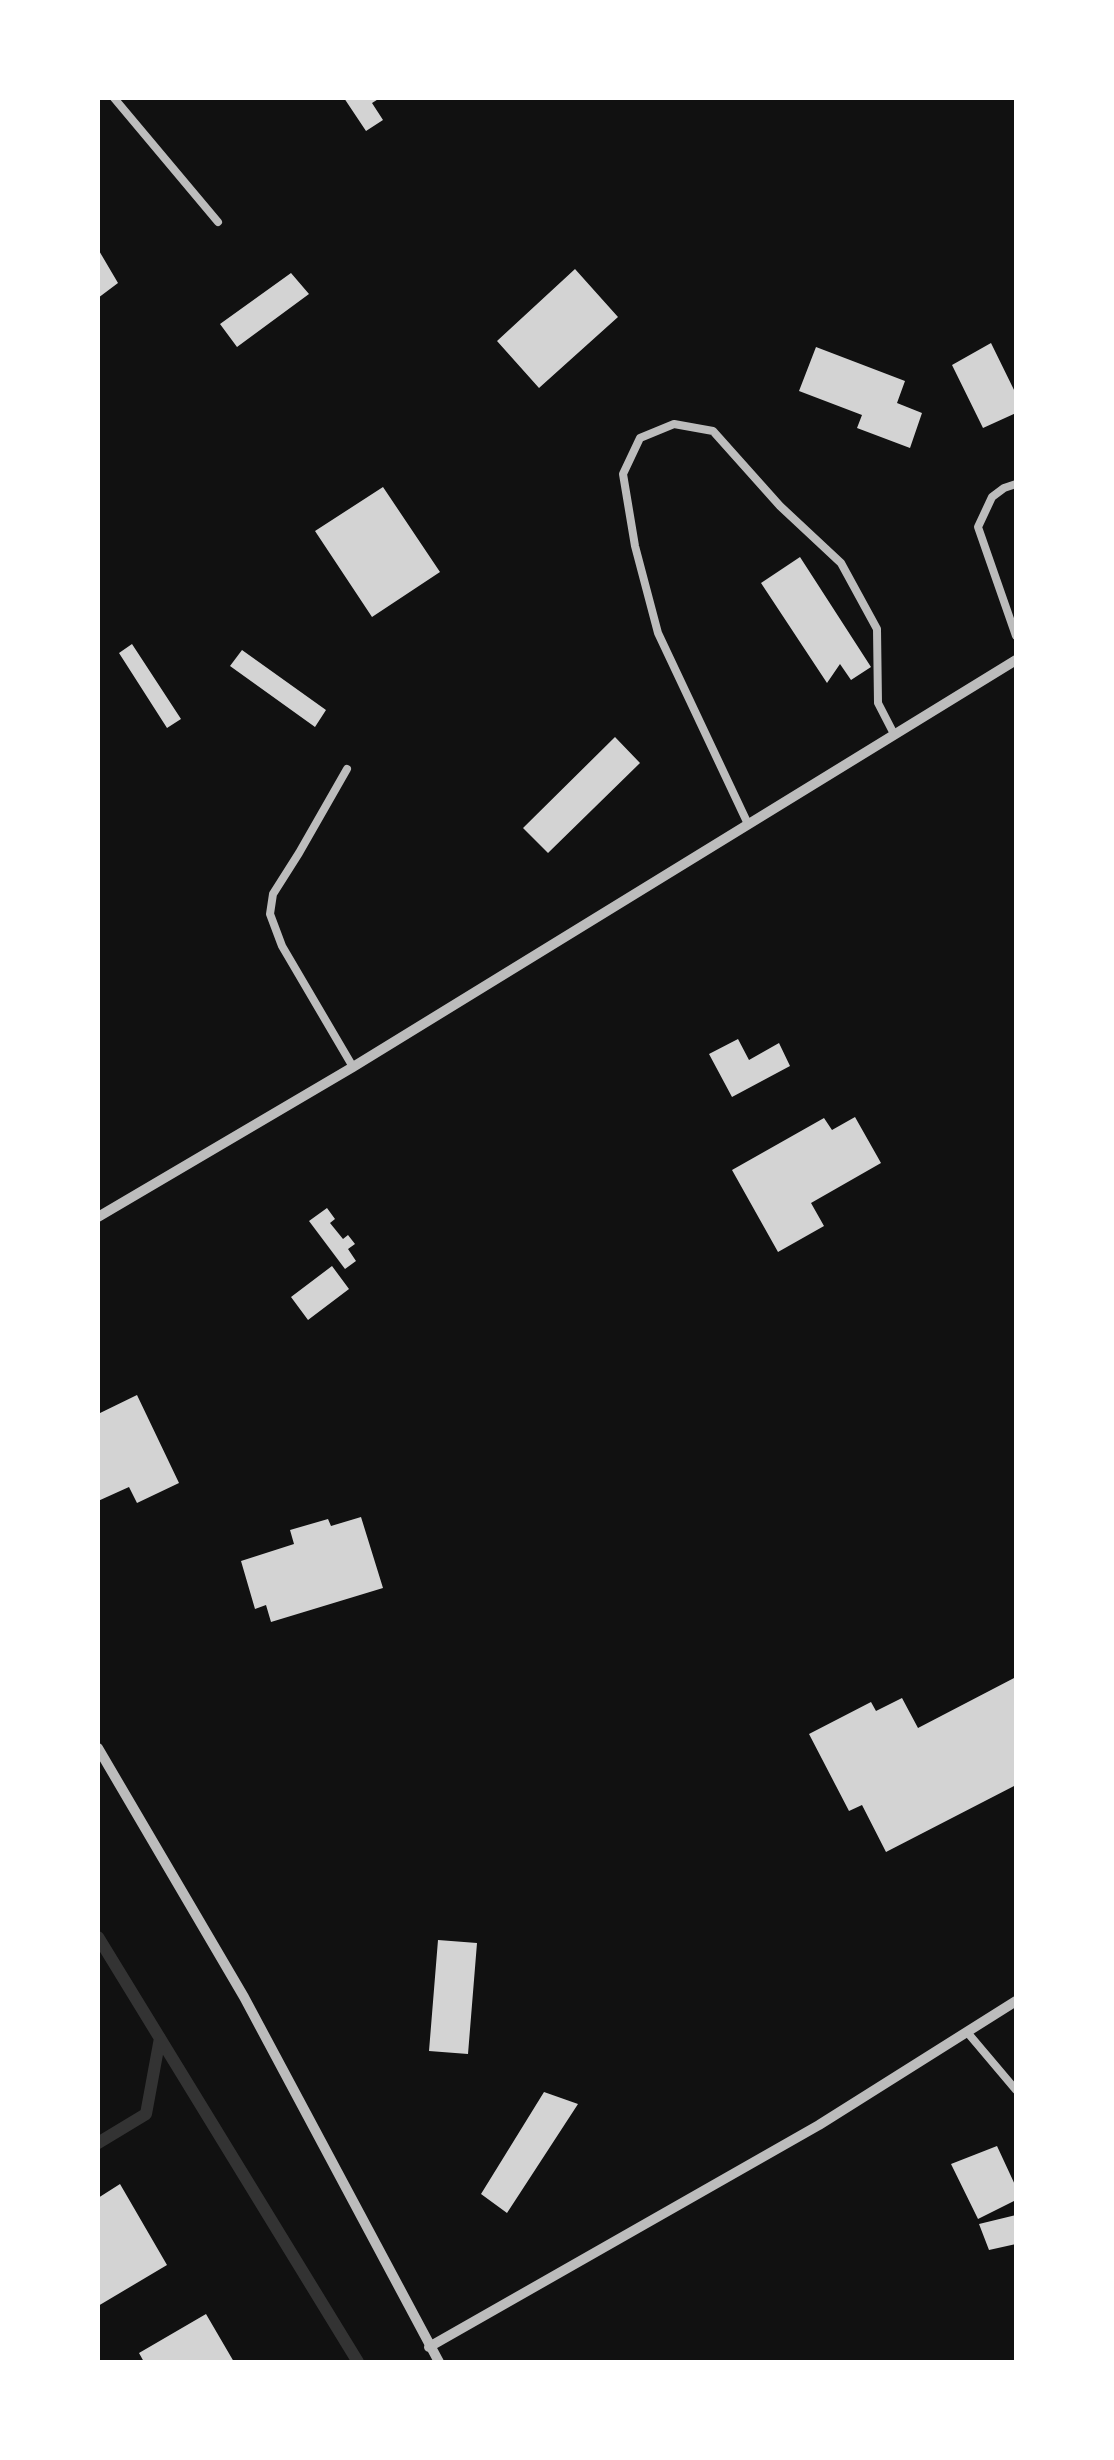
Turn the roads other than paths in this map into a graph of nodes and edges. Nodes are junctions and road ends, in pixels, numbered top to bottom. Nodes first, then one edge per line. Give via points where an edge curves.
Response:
1 (114, 98) edge
2 (218, 222) dead end
3 (1016, 484) edge
4 (1016, 636) edge
5 (1016, 660) edge
6 (894, 734) junction
7 (347, 769) dead end
8 (748, 824) junction
9 (352, 1067) junction
10 (98, 1217) edge
11 (98, 1748) edge
12 (1016, 2001) edge
13 (967, 2032) junction
14 (1016, 2090) edge
15 (430, 2347) junction
16 (438, 2362) edge

1 - 2 lane
3 - 4 lane via 992,497 978,527
5 - 6 street
6 - 8 street
6 - 8 lane via 878,703 877,629 840,563 713,431 674,424 640,438 623,474 658,633
7 - 9 lane via 274,894 270,914
8 - 9 street
9 - 10 street
11 - 15 street via 244,1996
12 - 13 street
13 - 14 lane
13 - 15 street
15 - 16 street

